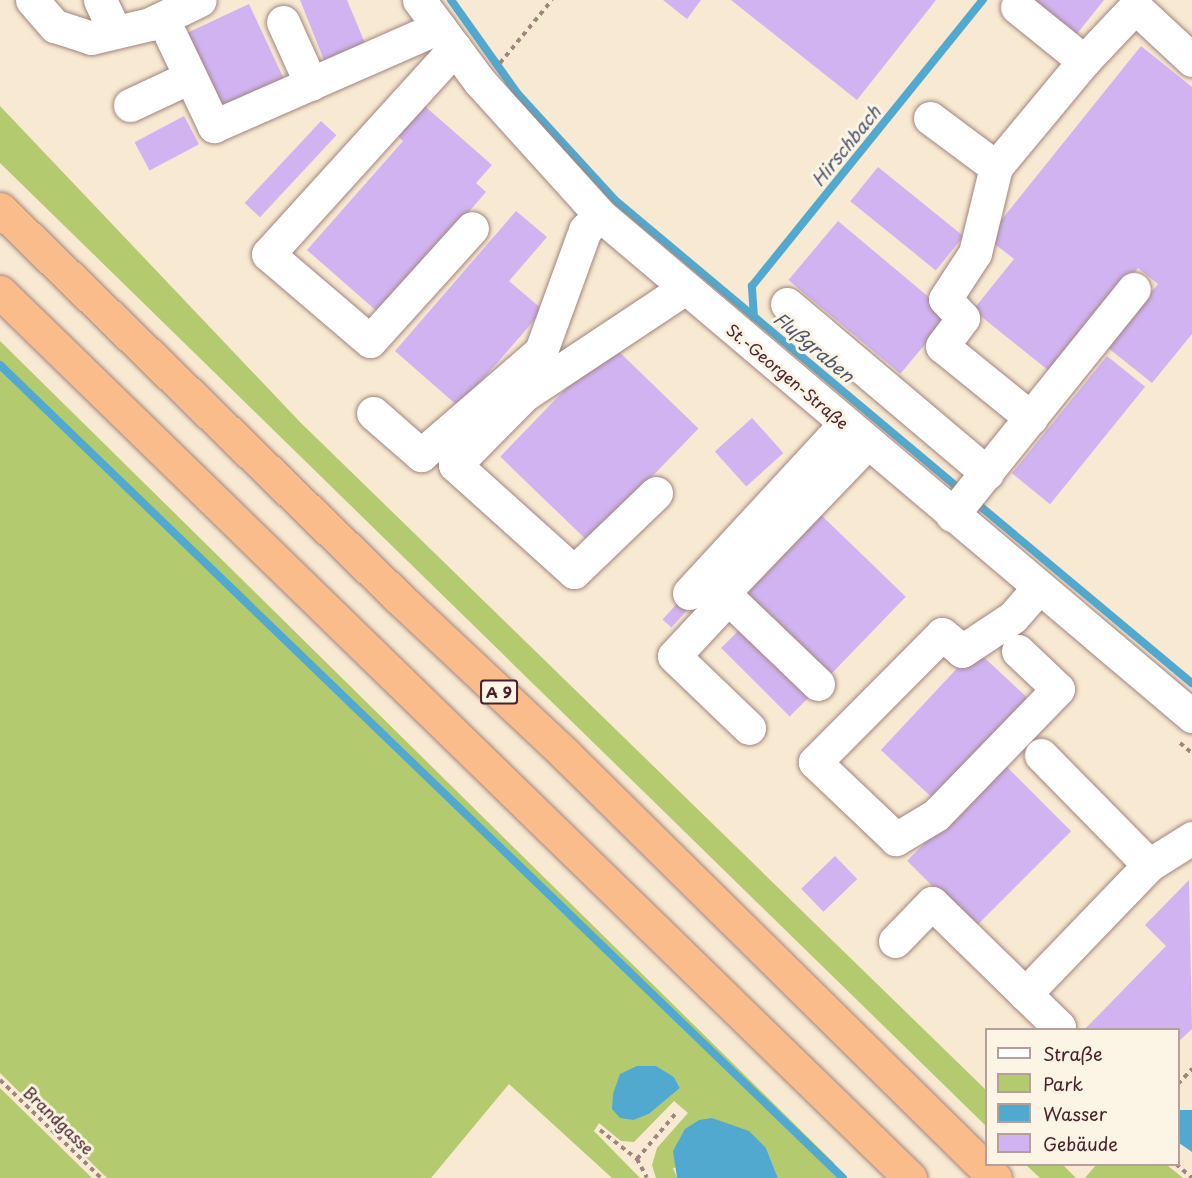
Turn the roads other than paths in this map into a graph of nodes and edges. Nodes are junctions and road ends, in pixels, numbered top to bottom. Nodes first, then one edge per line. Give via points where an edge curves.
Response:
1 (32, 0) edge
2 (100, 0) edge
3 (200, 0) edge
4 (419, 0) edge
5 (1017, 7) dead end
6 (283, 22) dead end
7 (115, 32) junction
8 (171, 36) dead end
9 (447, 37) junction
10 (1084, 60) junction
11 (1192, 60) edge
12 (190, 77) junction
13 (311, 84) junction
14 (130, 105) dead end
15 (930, 118) dead end
16 (996, 167) junction
17 (0, 209) edge
18 (600, 215) junction
19 (472, 228) dead end
20 (685, 288) junction
21 (1134, 289) dead end
22 (0, 292) edge
23 (787, 304) dead end
24 (373, 413) dead end
25 (1031, 418) junction
26 (856, 433) junction
27 (656, 493) dead end
28 (969, 495) junction
29 (1039, 587) junction
30 (689, 593) dead end
31 (728, 598) junction
32 (1018, 651) dead end
33 (818, 684) dead end
34 (1192, 716) edge
35 (749, 728) dead end
36 (1041, 755) dead end
37 (1192, 838) edge
38 (1149, 865) junction
39 (895, 940) dead end
40 (1025, 994) junction
41 (1058, 1028) edge
42 (895, 1173) edge
43 (995, 1178) edge

1 - 7 street via 55,26 91,38
2 - 7 street
3 - 7 street via 150,24
4 - 9 street, St.-Georgen-Straße
5 - 10 street
6 - 13 street
8 - 12 street
9 - 13 street
9 - 18 street, St.-Georgen-Straße via 503,109
9 - 19 street via 268,254 370,341
10 - 11 street via 1135,7
10 - 16 street
12 - 13 street via 214,126
12 - 14 street
15 - 16 street
16 - 25 street via 975,253 945,299 963,318 942,346
17 - 43 highway, A 9 via 565,754
18 - 20 street, St.-Georgen-Straße
18 - 24 street via 585,230 541,351 421,455
20 - 26 street, St.-Georgen-Straße
20 - 27 street via 524,395 455,465 574,572
21 - 25 street
22 - 42 highway
23 - 28 street
25 - 28 street
26 - 28 street, St.-Georgen-Straße
26 - 30 street
26 - 31 street via 723,593
28 - 29 street, St.-Georgen-Straße
29 - 32 street via 1013,617 962,651 942,634 815,762 896,839 936,815 1058,688
29 - 34 street, St.-Georgen-Straße
31 - 33 street
31 - 35 street via 674,656
36 - 38 street
37 - 38 street
38 - 40 street
39 - 40 street via 932,903
40 - 41 street

